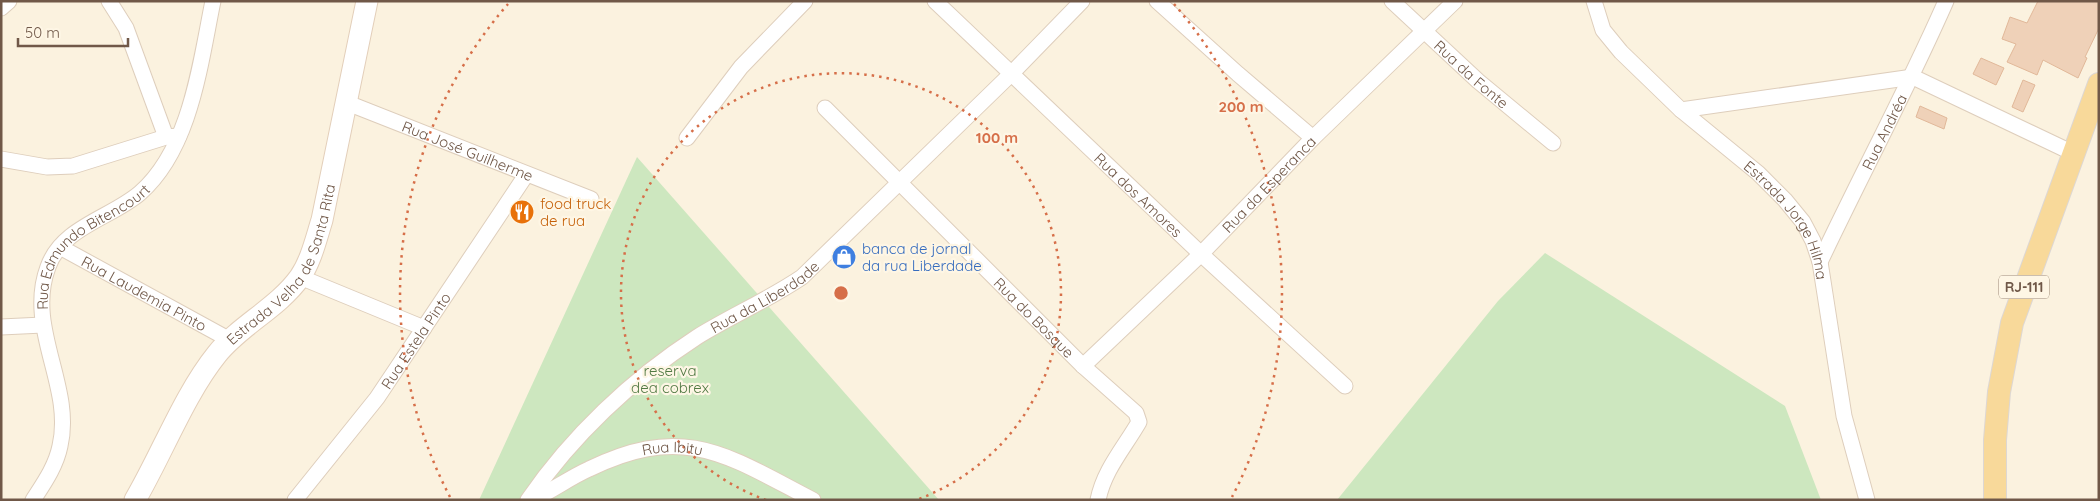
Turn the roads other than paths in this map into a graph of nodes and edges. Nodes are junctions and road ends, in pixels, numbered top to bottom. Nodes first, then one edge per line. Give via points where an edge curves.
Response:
1 (9, 1) edge
2 (109, 1) edge
3 (213, 1) edge
4 (367, 1) edge
5 (805, 1) edge
6 (935, 1) edge
7 (1082, 1) edge
8 (1157, 1) edge
9 (1392, 1) edge
10 (1455, 1) edge
11 (1594, 1) edge
12 (1946, 1) edge
13 (1, 8) edge
14 (1423, 32) junction
15 (1011, 74) junction
16 (1913, 76) junction
17 (2099, 84) edge
18 (345, 102) junction
19 (825, 108) dead end
20 (1681, 110) junction
21 (172, 137) junction
22 (687, 138) dead end
23 (1314, 138) junction
24 (1553, 143) dead end
25 (2073, 153) junction
26 (1, 159) edge
27 (526, 175) junction
28 (899, 182) junction
29 (591, 200) dead end
30 (60, 246) junction
31 (1201, 254) junction
32 (1820, 262) junction
33 (300, 277) junction
34 (43, 325) junction
35 (1, 327) edge
36 (424, 328) junction
37 (230, 340) junction
38 (1083, 366) junction
39 (1345, 386) dead end
40 (33, 500) edge
41 (135, 500) edge
42 (296, 500) edge
43 (528, 500) edge
44 (532, 500) edge
45 (813, 500) edge
46 (1098, 500) edge
47 (1867, 500) edge
48 (1995, 500) edge

1 - 13 street
2 - 21 street via 126,28
3 - 21 street, Rua Edmundo Bitencourt via 191,108
4 - 18 street, Estrada Velha de Santa Rita
5 - 22 street via 741,66
6 - 15 street, Rua dos Amores
7 - 15 street, Rua da Liberdade
8 - 23 street
9 - 14 street, Rua da Fonte
10 - 14 street, Rua da Esperanca
11 - 20 street, Estrada Jorge Hilma via 1603,30
12 - 16 street, Rua Andréa
14 - 23 street, Rua da Esperanca
14 - 24 street, Rua da Fonte
15 - 28 street, Rua da Liberdade
15 - 31 street, Rua dos Amores
16 - 20 street
16 - 25 street
16 - 32 street, Rua Andréa
17 - 25 main road, RJ-111
18 - 27 street, Rua José Guilherme
18 - 33 street, Estrada Velha de Santa Rita via 322,220
19 - 28 street, Rua do Bosque
20 - 32 street, Estrada Jorge Hilma via 1758,173 1785,200 1803,222
21 - 26 street via 73,166 47,167
21 - 30 street, Rua Edmundo Bitencourt via 156,175 140,193 79,230
23 - 31 street, Rua da Esperanca
25 - 48 main road, RJ-111 via 2010,332 1999,392
27 - 29 street, Rua José Guilherme
27 - 36 street, Rua Estela Pinto
28 - 38 street, Rua do Bosque
28 - 43 street, Rua da Liberdade via 802,277 772,297 698,336 626,392 561,457
30 - 34 street, Rua Edmundo Bitencourt via 48,267 44,285
30 - 37 street, Rua Laudemia Pinto
31 - 38 street, Rua da Esperanca
31 - 39 street, Rua dos Amores
32 - 47 street, Estrada Jorge Hilma via 1844,416
33 - 36 street
33 - 37 street, Estrada Velha de Santa Rita via 275,303
34 - 35 street
34 - 40 street, Rua Edmundo Bitencourt via 62,402 63,423 61,445 54,466
36 - 42 street, Rua Estela Pinto via 377,398
37 - 41 street, Estrada Velha de Santa Rita via 203,373
38 - 46 street, Rua do Bosque via 1138,417 1104,479
44 - 45 street, Rua Ibitu via 606,461 636,451 693,446 724,455

